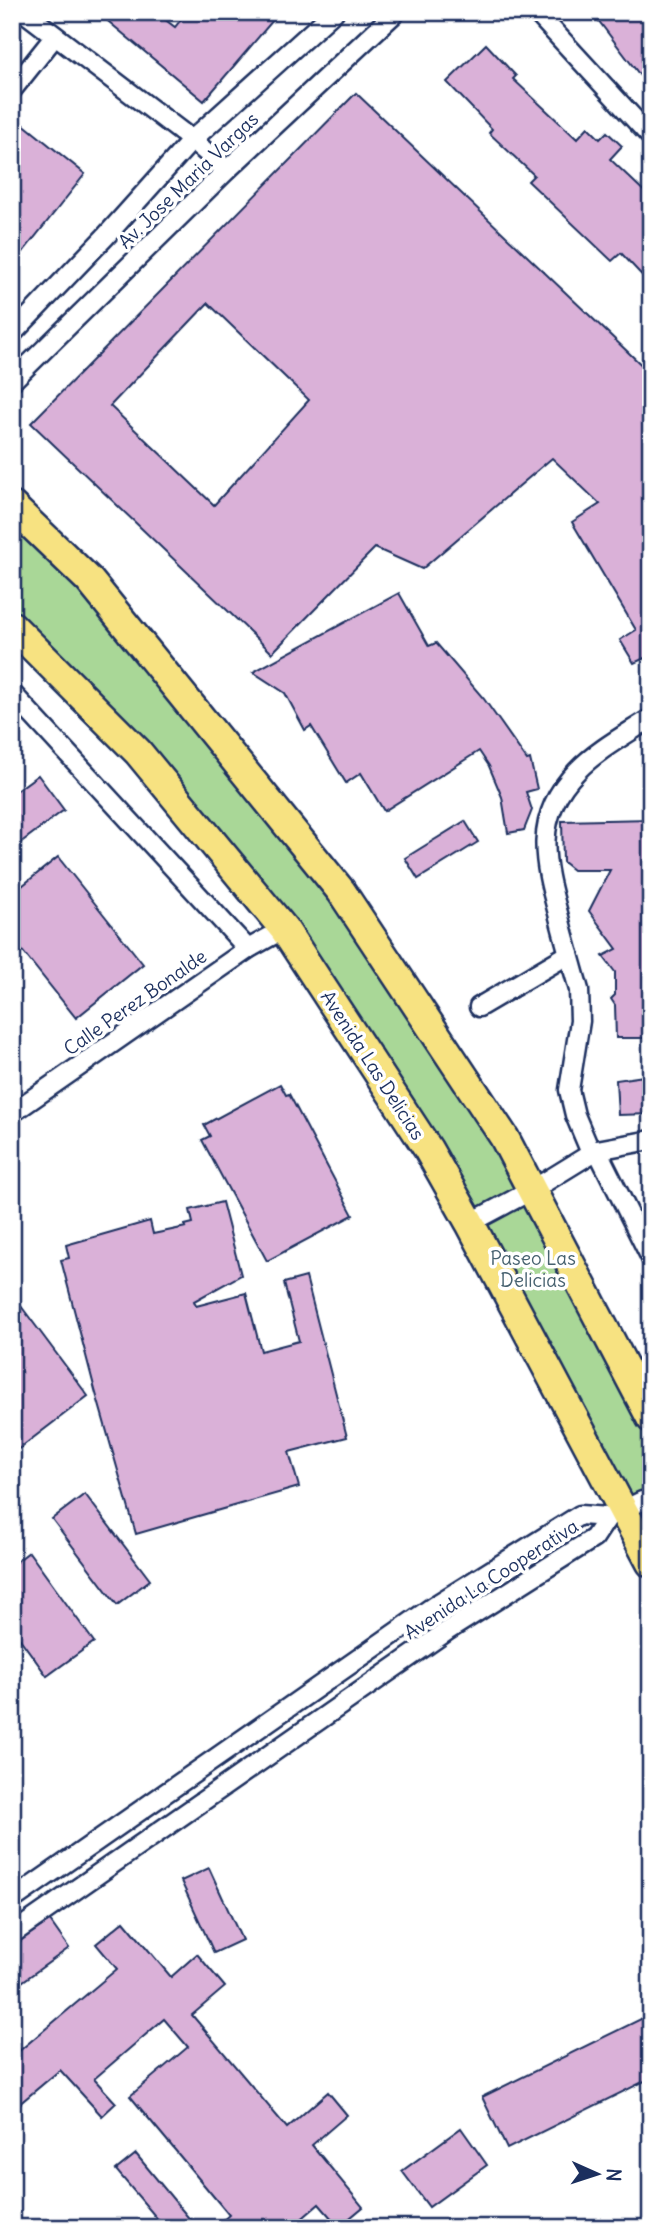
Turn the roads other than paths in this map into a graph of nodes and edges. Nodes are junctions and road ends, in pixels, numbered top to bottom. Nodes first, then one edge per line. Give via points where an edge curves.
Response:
1 (24, 12) edge
2 (334, 12) edge
3 (396, 12) edge
4 (536, 12) edge
5 (55, 36) junction
6 (12, 90) edge
7 (651, 137) edge
8 (192, 140) junction
9 (227, 170) junction
10 (12, 334) edge
11 (12, 381) edge
12 (12, 506) edge
13 (12, 626) edge
14 (12, 693) edge
15 (651, 718) edge
16 (284, 929) junction
17 (248, 949) junction
18 (569, 954) junction
19 (479, 1007) dead end
20 (12, 1113) edge
21 (651, 1140) edge
22 (594, 1152) junction
23 (532, 1190) junction
24 (470, 1223) junction
25 (651, 1258) edge
26 (651, 1418) edge
27 (635, 1504) edge
28 (651, 1563) edge
29 (12, 1900) edge
30 (12, 1934) edge

1 - 5 street
2 - 8 street
3 - 9 street, Av. Jose Maria Vargas
4 - 7 street
5 - 6 street
5 - 8 street
8 - 9 street
8 - 10 street
9 - 11 street, Av. Jose Maria Vargas
12 - 23 main road via 89,580 341,891 504,1137
13 - 16 main road, Avenida Las Delicias via 138,752
14 - 17 street
15 - 18 street via 577,771 548,820 546,871
16 - 17 street, Calle Perez Bonalde
16 - 24 main road, Avenida Las Delicias via 428,1149
17 - 20 street, Calle Perez Bonalde
18 - 19 street
18 - 22 street via 581,1008 569,1090 575,1115
21 - 22 street
22 - 23 street
22 - 25 street
23 - 24 street
23 - 26 main road
24 - 27 main road, Avenida Las Delicias
27 - 28 main road, Avenida Las Delicias
27 - 29 street, Avenida La Cooperativa via 580,1515 434,1606
27 - 30 street, Avenida La Cooperativa via 594,1538 447,1631

